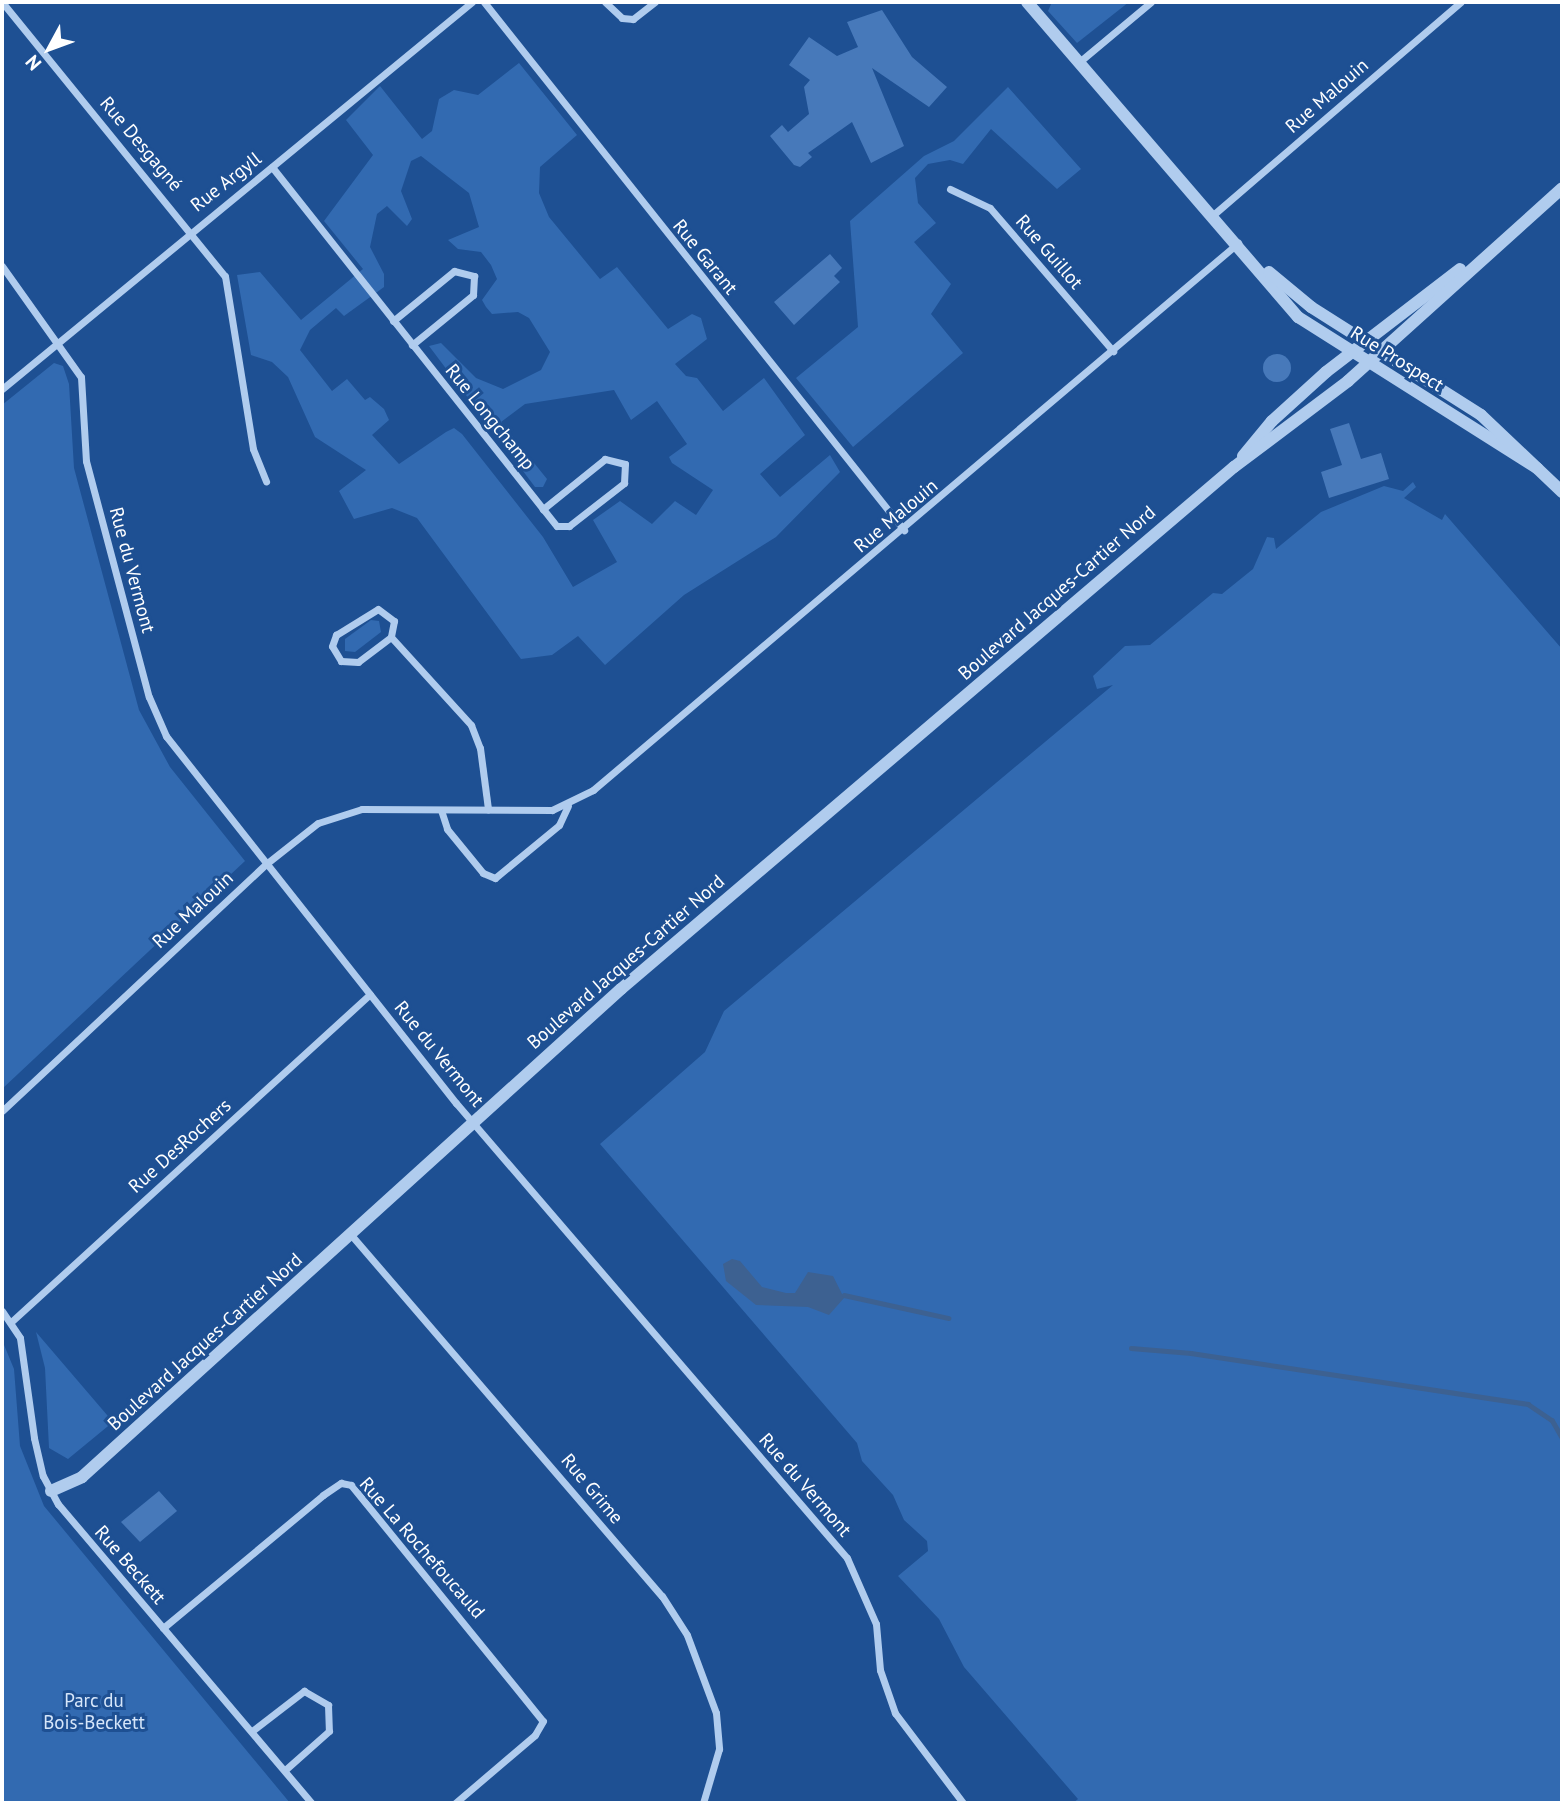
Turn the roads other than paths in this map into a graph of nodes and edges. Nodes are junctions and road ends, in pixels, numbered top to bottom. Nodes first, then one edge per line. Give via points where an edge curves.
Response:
1 (2, 2) edge
2 (472, 2) edge
3 (484, 2) edge
4 (605, 2) edge
5 (655, 2) edge
6 (1027, 2) edge
7 (1151, 2) edge
8 (1461, 2) edge
9 (1078, 63) junction
10 (272, 167) junction
11 (1562, 188) edge
12 (950, 189) dead end
13 (1213, 215) junction
14 (190, 229) junction
15 (1238, 243) junction
16 (1486, 251) junction
17 (1255, 261) junction
18 (2, 266) edge
19 (393, 321) junction
20 (59, 340) junction
21 (1365, 340) junction
22 (412, 345) junction
23 (1382, 350) junction
24 (1113, 351) junction
25 (1350, 353) junction
26 (1367, 363) junction
27 (2, 389) edge
28 (1234, 467) junction
29 (1537, 468) junction
30 (266, 481) dead end
31 (1562, 492) edge
32 (543, 509) junction
33 (904, 530) junction
34 (391, 637) junction
35 (568, 806) junction
36 (488, 809) junction
37 (441, 810) junction
38 (266, 864) junction
39 (370, 994) junction
40 (2, 1111) edge
41 (474, 1123) junction
42 (352, 1236) junction
43 (2, 1311) edge
44 (11, 1322) junction
45 (51, 1491) junction
46 (163, 1628) junction
47 (252, 1731) junction
48 (285, 1770) junction
49 (312, 1803) edge
50 (455, 1803) edge
51 (703, 1803) edge
52 (963, 1803) edge

1 - 14 street, Rue Desgagné
2 - 10 street, Rue Argyll
3 - 33 street, Rue Garant
4 - 5 street via 622,18 632,19
6 - 9 street, Rue Prospect
7 - 9 street
8 - 13 street, Rue Malouin
9 - 13 street, Rue Prospect
10 - 14 street, Rue Argyll
10 - 19 street, Rue Longchamp
11 - 16 street, Boulevard Jacques-Cartier Nord
12 - 24 street, Rue Guillot via 990,208
13 - 15 street, Rue Prospect
14 - 20 street, Rue Argyll
14 - 30 street, Rue Desgagné via 230,290 253,449
15 - 17 street, Rue Prospect
15 - 24 street, Rue Malouin
16 - 21 street, Boulevard Jacques-Cartier Nord
16 - 23 street, Boulevard Jacques-Cartier Nord
17 - 21 street, Rue Prospect via 1311,307
17 - 25 street, Rue Prospect via 1298,317
18 - 20 street, Rue du Vermont
19 - 22 street, Rue Longchamp
19 - 22 street via 454,271 474,276 473,295
20 - 27 street, Rue Argyll
20 - 38 street, Rue du Vermont via 81,377 86,461 157,718 190,770
21 - 23 street, Rue Prospect
21 - 25 street, Boulevard Jacques-Cartier Nord
22 - 32 street, Rue Longchamp
23 - 26 street, Boulevard Jacques-Cartier Nord
23 - 29 street, Rue Prospect via 1481,415
24 - 33 street, Rue Malouin
25 - 26 street, Rue Prospect
25 - 28 street, Boulevard Jacques-Cartier Nord via 1272,421
26 - 28 street, Boulevard Jacques-Cartier Nord via 1285,433
26 - 29 street, Rue Prospect
28 - 41 street, Boulevard Jacques-Cartier Nord via 621,989
29 - 31 street, Rue Prospect
32 - 32 street, Rue Longchamp via 557,526 569,526 624,483 625,464 604,459
33 - 35 street, Rue Malouin via 593,790
34 - 34 street via 390,615 371,609 340,631 332,646 341,661 353,664
34 - 36 street via 471,724 480,748
35 - 36 street, Rue Malouin via 538,811
35 - 37 street, Rue Malouin via 559,825 495,878 483,873 447,829
36 - 37 street, Rue Malouin
37 - 38 street, Rue Malouin via 339,814 305,831
38 - 39 street, Rue du Vermont
38 - 40 street, Rue Malouin
39 - 41 street, Rue du Vermont
39 - 44 street, Rue DesRochers
41 - 42 street, Boulevard Jacques-Cartier Nord
41 - 52 street, Rue du Vermont via 847,1558 876,1624 880,1670 895,1713
42 - 45 street, Boulevard Jacques-Cartier Nord via 82,1477
42 - 51 street, Rue Grime via 662,1596 687,1635 716,1713 719,1749
43 - 44 street, Rue Beckett
44 - 45 street, Rue Beckett via 20,1338 34,1438
45 - 46 street, Rue Beckett
46 - 47 street, Rue Beckett
46 - 50 street, Rue La Rochefoucauld via 323,1494 341,1483 351,1485 543,1721 535,1735
47 - 48 street, Rue Beckett
47 - 48 street via 304,1691 328,1704 332,1714 329,1731
48 - 49 street, Rue Beckett

